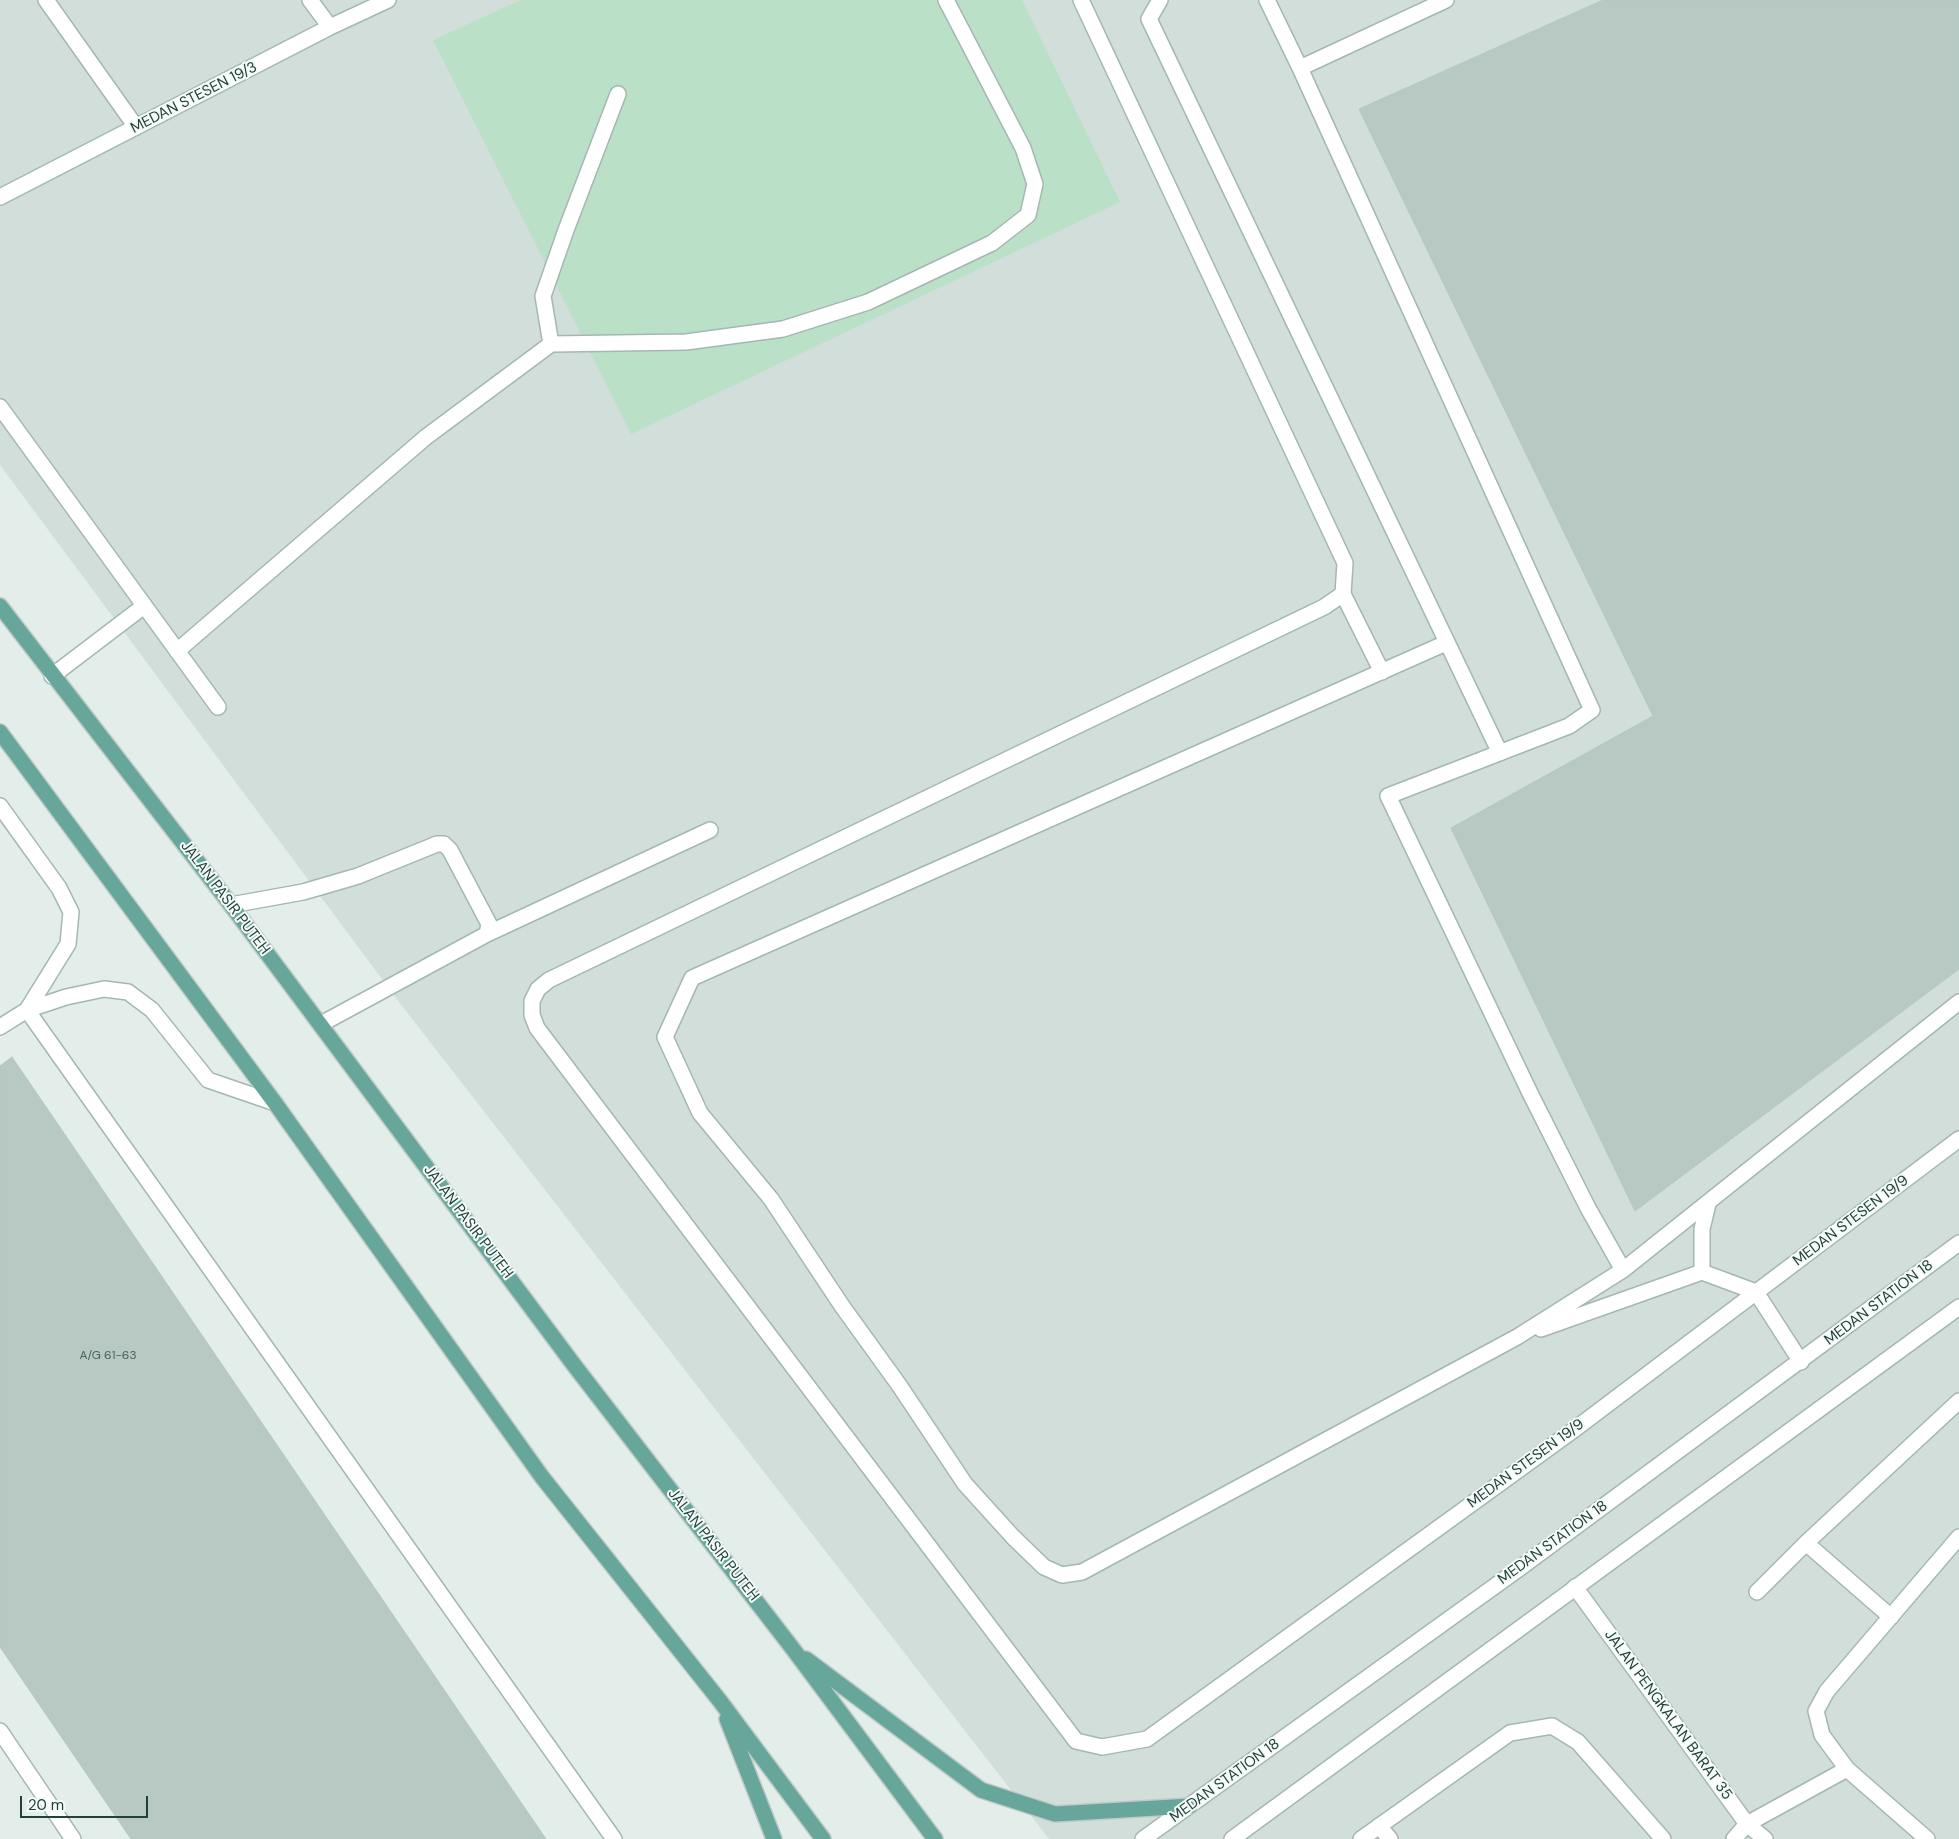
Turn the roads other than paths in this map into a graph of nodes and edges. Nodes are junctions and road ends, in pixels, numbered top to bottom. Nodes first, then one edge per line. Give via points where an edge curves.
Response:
1 (46, 0) edge
2 (310, 0) edge
3 (388, 0) edge
4 (946, 0) edge
5 (1080, 0) edge
6 (1160, 0) edge
7 (1267, 0) edge
8 (1446, 0) edge
9 (330, 27) junction
10 (1300, 68) junction
11 (618, 94) dead end
12 (136, 127) junction
13 (0, 197) edge
14 (551, 344) junction
15 (0, 407) edge
16 (1344, 594) junction
17 (0, 606) edge
18 (144, 606) junction
19 (1446, 643) junction
20 (177, 651) junction
21 (1382, 672) junction
22 (52, 676) junction
23 (218, 708) dead end
24 (0, 732) edge
25 (1500, 753) junction
26 (0, 806) edge
27 (710, 830) dead end
28 (232, 905) junction
29 (487, 934) junction
30 (1959, 1002) edge
31 (26, 1010) junction
32 (321, 1024) junction
33 (0, 1027) edge
34 (275, 1103) junction
35 (1959, 1139) edge
36 (1708, 1204) junction
37 (1959, 1243) edge
38 (1624, 1270) junction
39 (1702, 1272) junction
40 (1756, 1292) junction
41 (1959, 1307) edge
42 (1517, 1337) junction
43 (1800, 1362) junction
44 (1959, 1401) edge
45 (1959, 1538) edge
46 (1806, 1543) junction
47 (1575, 1587) junction
48 (1758, 1592) dead end
49 (1890, 1617) junction
50 (793, 1649) junction
51 (720, 1701) junction
52 (0, 1731) edge
53 (1847, 1769) junction
54 (1190, 1806) junction
55 (1746, 1824) junction
56 (1379, 1826) junction
57 (73, 1839) edge
58 (614, 1839) edge
59 (774, 1839) edge
60 (823, 1839) edge
61 (935, 1839) edge
62 (1143, 1839) edge
63 (1232, 1839) edge
64 (1361, 1839) edge
65 (1390, 1839) edge
66 (1663, 1839) edge
67 (1734, 1839) edge
68 (1765, 1839) edge
69 (1926, 1839) edge

1 - 12 street
2 - 9 street
3 - 9 street, MEDAN STESEN 19/3
4 - 14 street via 1023,148 1034,184 1028,216 992,243 868,302 783,329 686,342
5 - 16 street via 1345,563
6 - 19 street via 1149,19
7 - 10 street
8 - 10 street
9 - 12 street, MEDAN STESEN 19/3
10 - 25 street via 1592,710 1569,726
11 - 14 street via 543,296
12 - 13 street, MEDAN STESEN 19/3
14 - 20 street via 426,437
15 - 18 street
16 - 21 street
16 - 40 street, MEDAN STESEN 19/9 via 1324,607 549,980 538,989 532,1000 532,1015 537,1028 1076,1742 1102,1747 1147,1739 1567,1435
17 - 22 main road, JALAN PASIR PUTEH
18 - 20 street
18 - 22 street
19 - 21 street
19 - 25 street
20 - 23 street
21 - 42 street via 692,978 665,1037 700,1113 771,1199 965,1484 1044,1568 1062,1575 1082,1572
22 - 28 main road, JALAN PASIR PUTEH
24 - 34 main road
25 - 38 street via 1388,796 1530,1093 1588,1208
26 - 31 street via 59,888 71,912 68,944
27 - 29 street
28 - 29 street via 322,887 436,844 444,844 489,924
28 - 32 main road, JALAN PASIR PUTEH
29 - 32 street
30 - 36 street
31 - 33 street
31 - 34 street via 104,989 128,992 152,1010 208,1080
31 - 58 street
32 - 50 main road, JALAN PASIR PUTEH via 574,1365
34 - 51 main road via 542,1477
35 - 40 street, MEDAN STESEN 19/9
36 - 38 street
36 - 39 street via 1702,1229
37 - 43 street, MEDAN STATION 18
38 - 42 street
39 - 40 street
39 - 42 street
40 - 43 street
41 - 47 street
43 - 54 street, MEDAN STATION 18
44 - 46 street
45 - 49 street
46 - 48 street
46 - 49 street
47 - 55 street, JALAN PENGKALAN BARAT 35
47 - 63 street
49 - 53 street via 1827,1691 1816,1711 1822,1735
50 - 54 main road via 981,1790 1055,1814
50 - 61 main road, JALAN PASIR PUTEH
51 - 59 main road
51 - 60 main road
52 - 57 street
53 - 55 street
53 - 69 street
54 - 62 street, MEDAN STATION 18
55 - 67 street
55 - 68 street, JALAN PENGKALAN BARAT 35
56 - 64 street
56 - 65 street
56 - 66 street via 1510,1733 1552,1726 1578,1742

